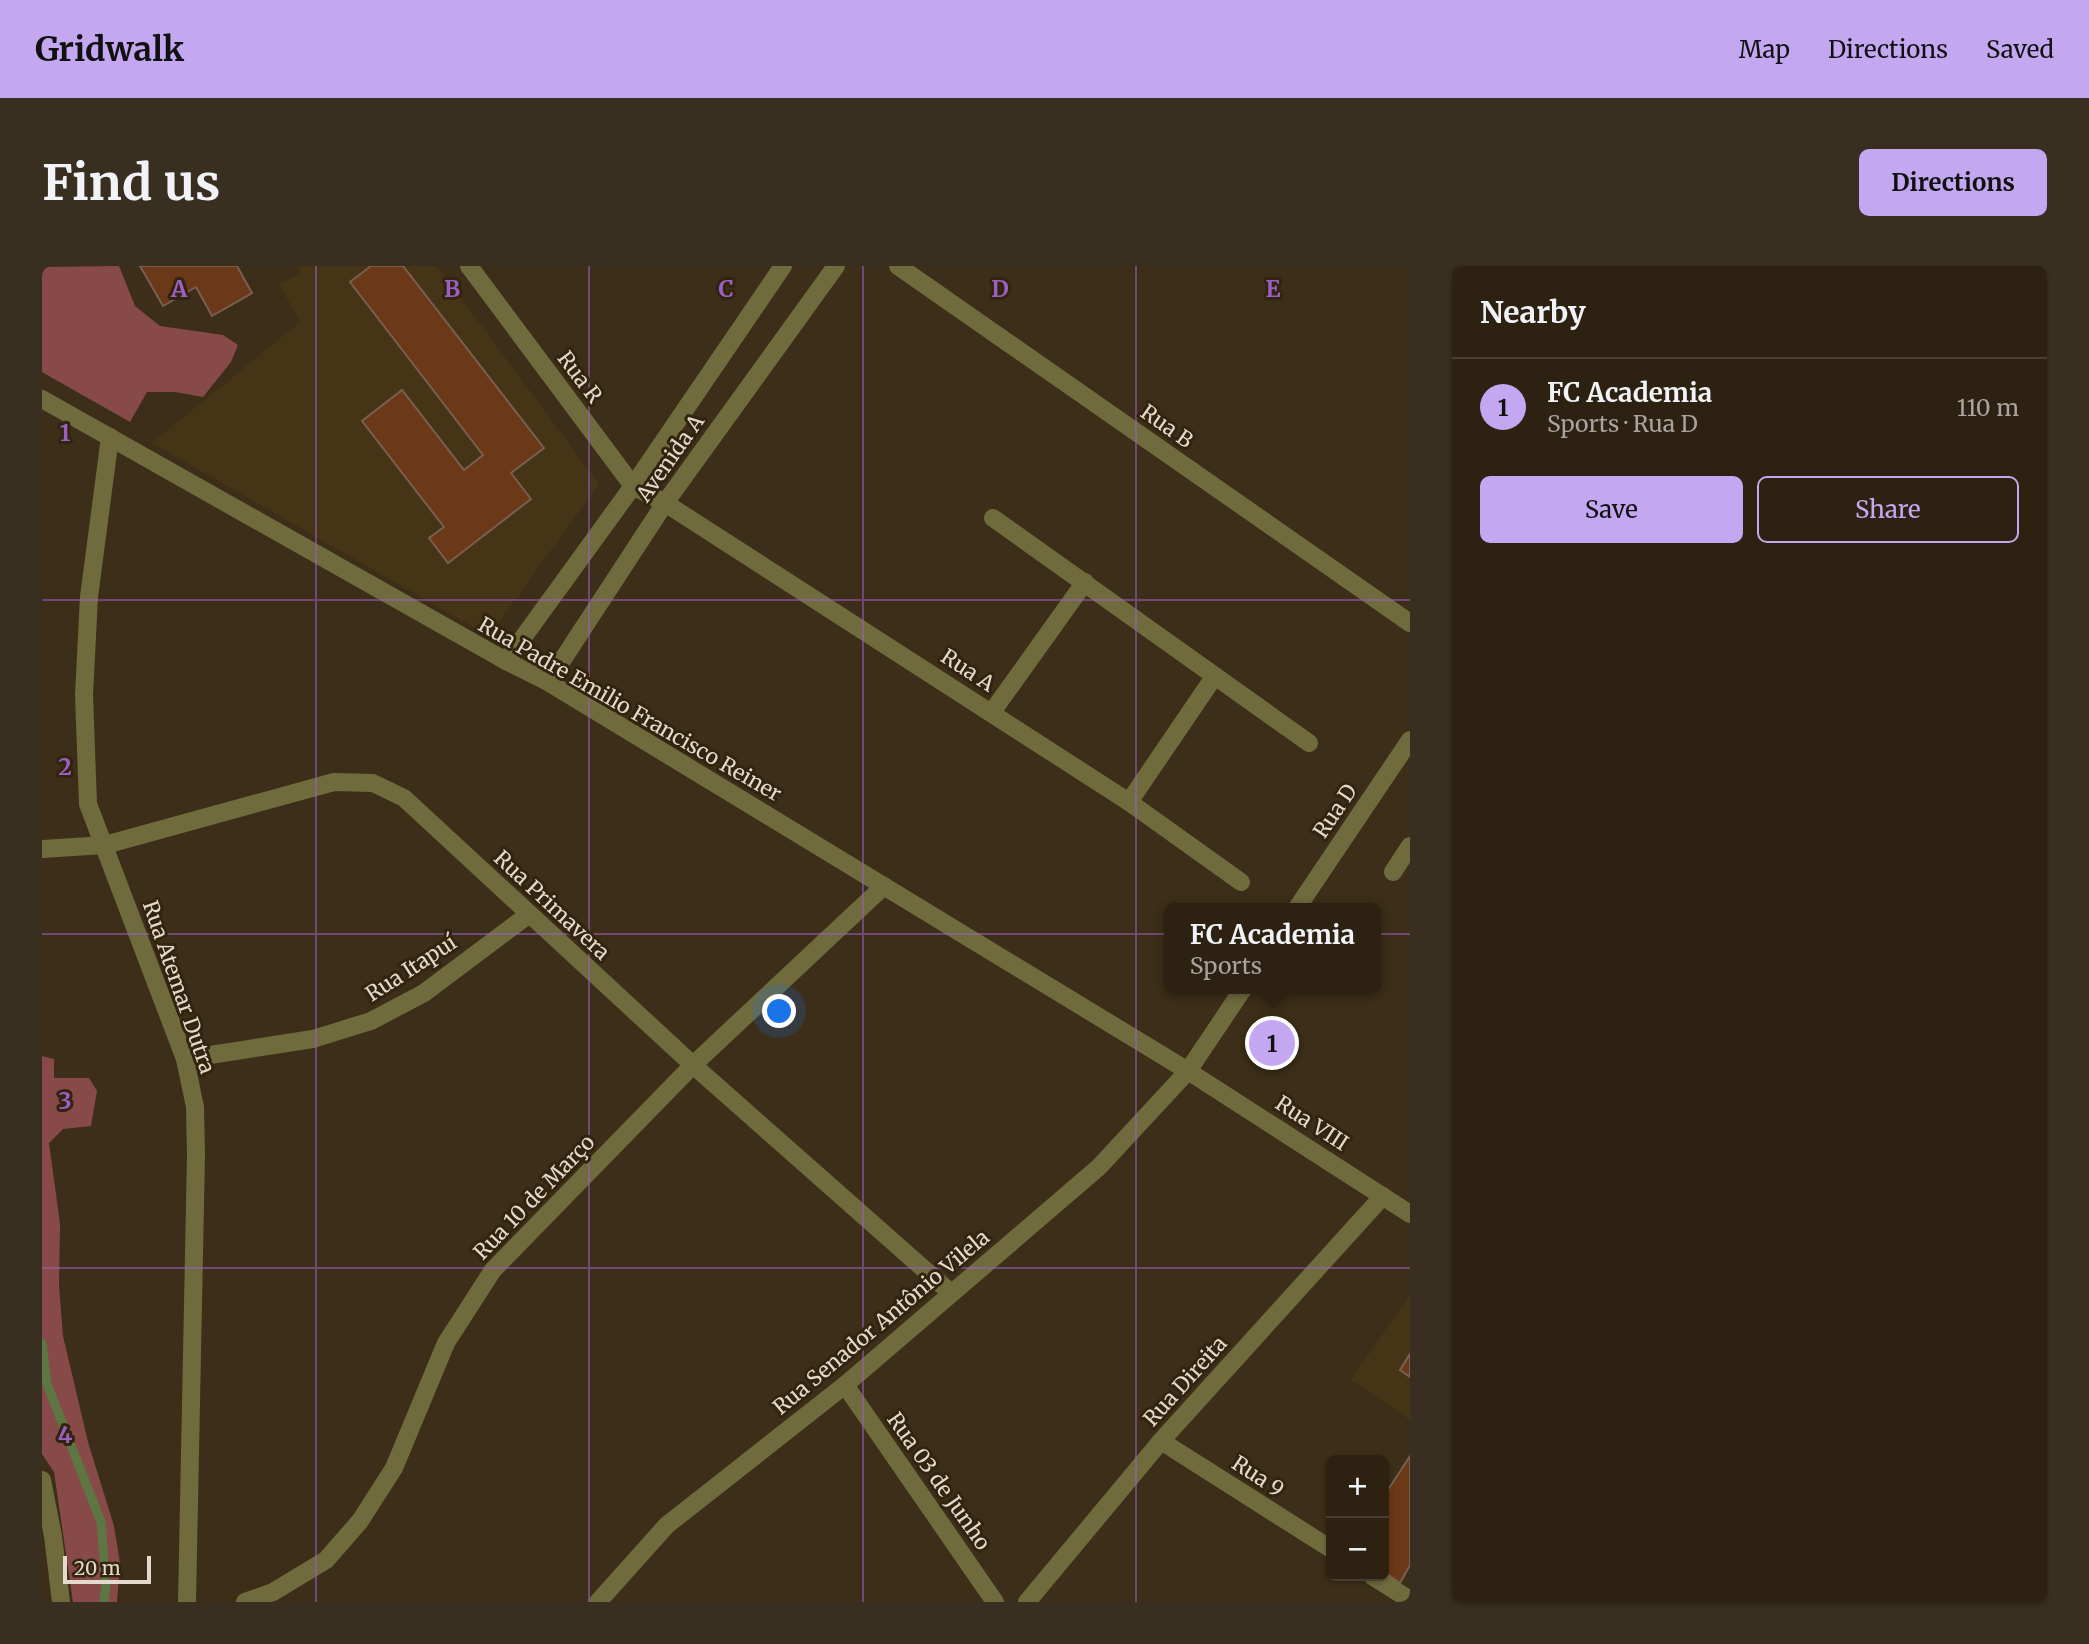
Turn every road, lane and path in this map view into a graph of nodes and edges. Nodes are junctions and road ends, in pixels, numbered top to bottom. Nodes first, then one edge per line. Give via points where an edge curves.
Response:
1 (468, 266) edge
2 (783, 266) edge
3 (836, 266) edge
4 (898, 266) edge
5 (42, 399) edge
6 (110, 437) junction
7 (633, 486) junction
8 (665, 503) junction
9 (993, 518) dead end
10 (1085, 582) junction
11 (1410, 623) edge
12 (506, 661) junction
13 (1214, 677) junction
14 (548, 682) junction
15 (992, 712) junction
16 (1410, 740) edge
17 (1309, 743) dead end
18 (1129, 802) junction
19 (105, 845) junction
20 (1410, 846) edge
21 (42, 849) edge
22 (1393, 872) dead end
23 (1241, 882) dead end
24 (884, 886) junction
25 (1300, 903) edge
26 (528, 915) junction
27 (1240, 994) edge
28 (185, 1059) junction
29 (693, 1065) junction
30 (1188, 1070) junction
31 (1383, 1196) junction
32 (1410, 1214) edge
33 (951, 1293) junction
34 (845, 1385) junction
35 (1161, 1441) junction
36 (42, 1480) edge
37 (1326, 1546) edge
38 (1380, 1581) edge
39 (1410, 1600) edge
40 (61, 1602) edge
41 (187, 1602) edge
42 (246, 1602) edge
43 (598, 1602) edge
44 (995, 1602) edge
45 (1027, 1602) edge

1 - 7 street, Rua R
2 - 7 street, Avenida A
3 - 8 street, Avenida A
4 - 11 street, Rua B
5 - 6 street, Rua Padre Emilio Francisco Reiner
6 - 12 street, Rua Padre Emilio Francisco Reiner
6 - 19 street, Rua Atemar Dutra via 89,597 84,695 88,804
7 - 8 street, Rua R
7 - 12 street, Avenida A
8 - 14 street, Avenida A
8 - 15 street, Rua A
9 - 10 street
10 - 13 street
10 - 15 street
12 - 14 street, Rua Padre Emilio Francisco Reiner
13 - 17 street
13 - 18 street
14 - 24 street, Rua Padre Emilio Francisco Reiner
15 - 18 street, Rua A
16 - 25 street, Rua D
18 - 23 street, Rua A
19 - 21 street, Rua Primavera
19 - 26 street, Rua Primavera via 334,782 373,783 404,798
19 - 28 street, Rua Atemar Dutra
20 - 22 street
24 - 29 street, Rua 10 de Março
24 - 30 street, Rua Padre Emilio Francisco Reiner
26 - 28 street, Rua Itapuí via 424,993 372,1021 313,1039
26 - 29 street, Rua Primavera
27 - 30 street
28 - 41 street, Rua Atemar Dutra via 195,1107 196,1155
29 - 33 street, Rua Primavera
29 - 42 street, Rua 10 de Março via 493,1270 446,1343 394,1468 360,1521 326,1560 273,1592
30 - 31 street, Rua VIII
30 - 33 street, Rua Senador Antônio Vilela via 1099,1167
31 - 32 street, Rua VIII
31 - 35 street, Rua Direita
33 - 34 street, Rua Senador Antônio Vilela
34 - 43 street, Rua Senador Antônio Vilela via 667,1525
34 - 44 street, Rua 03 de Junho
35 - 37 street, Rua 9
35 - 45 street, Rua Direita
36 - 40 street
38 - 39 street

